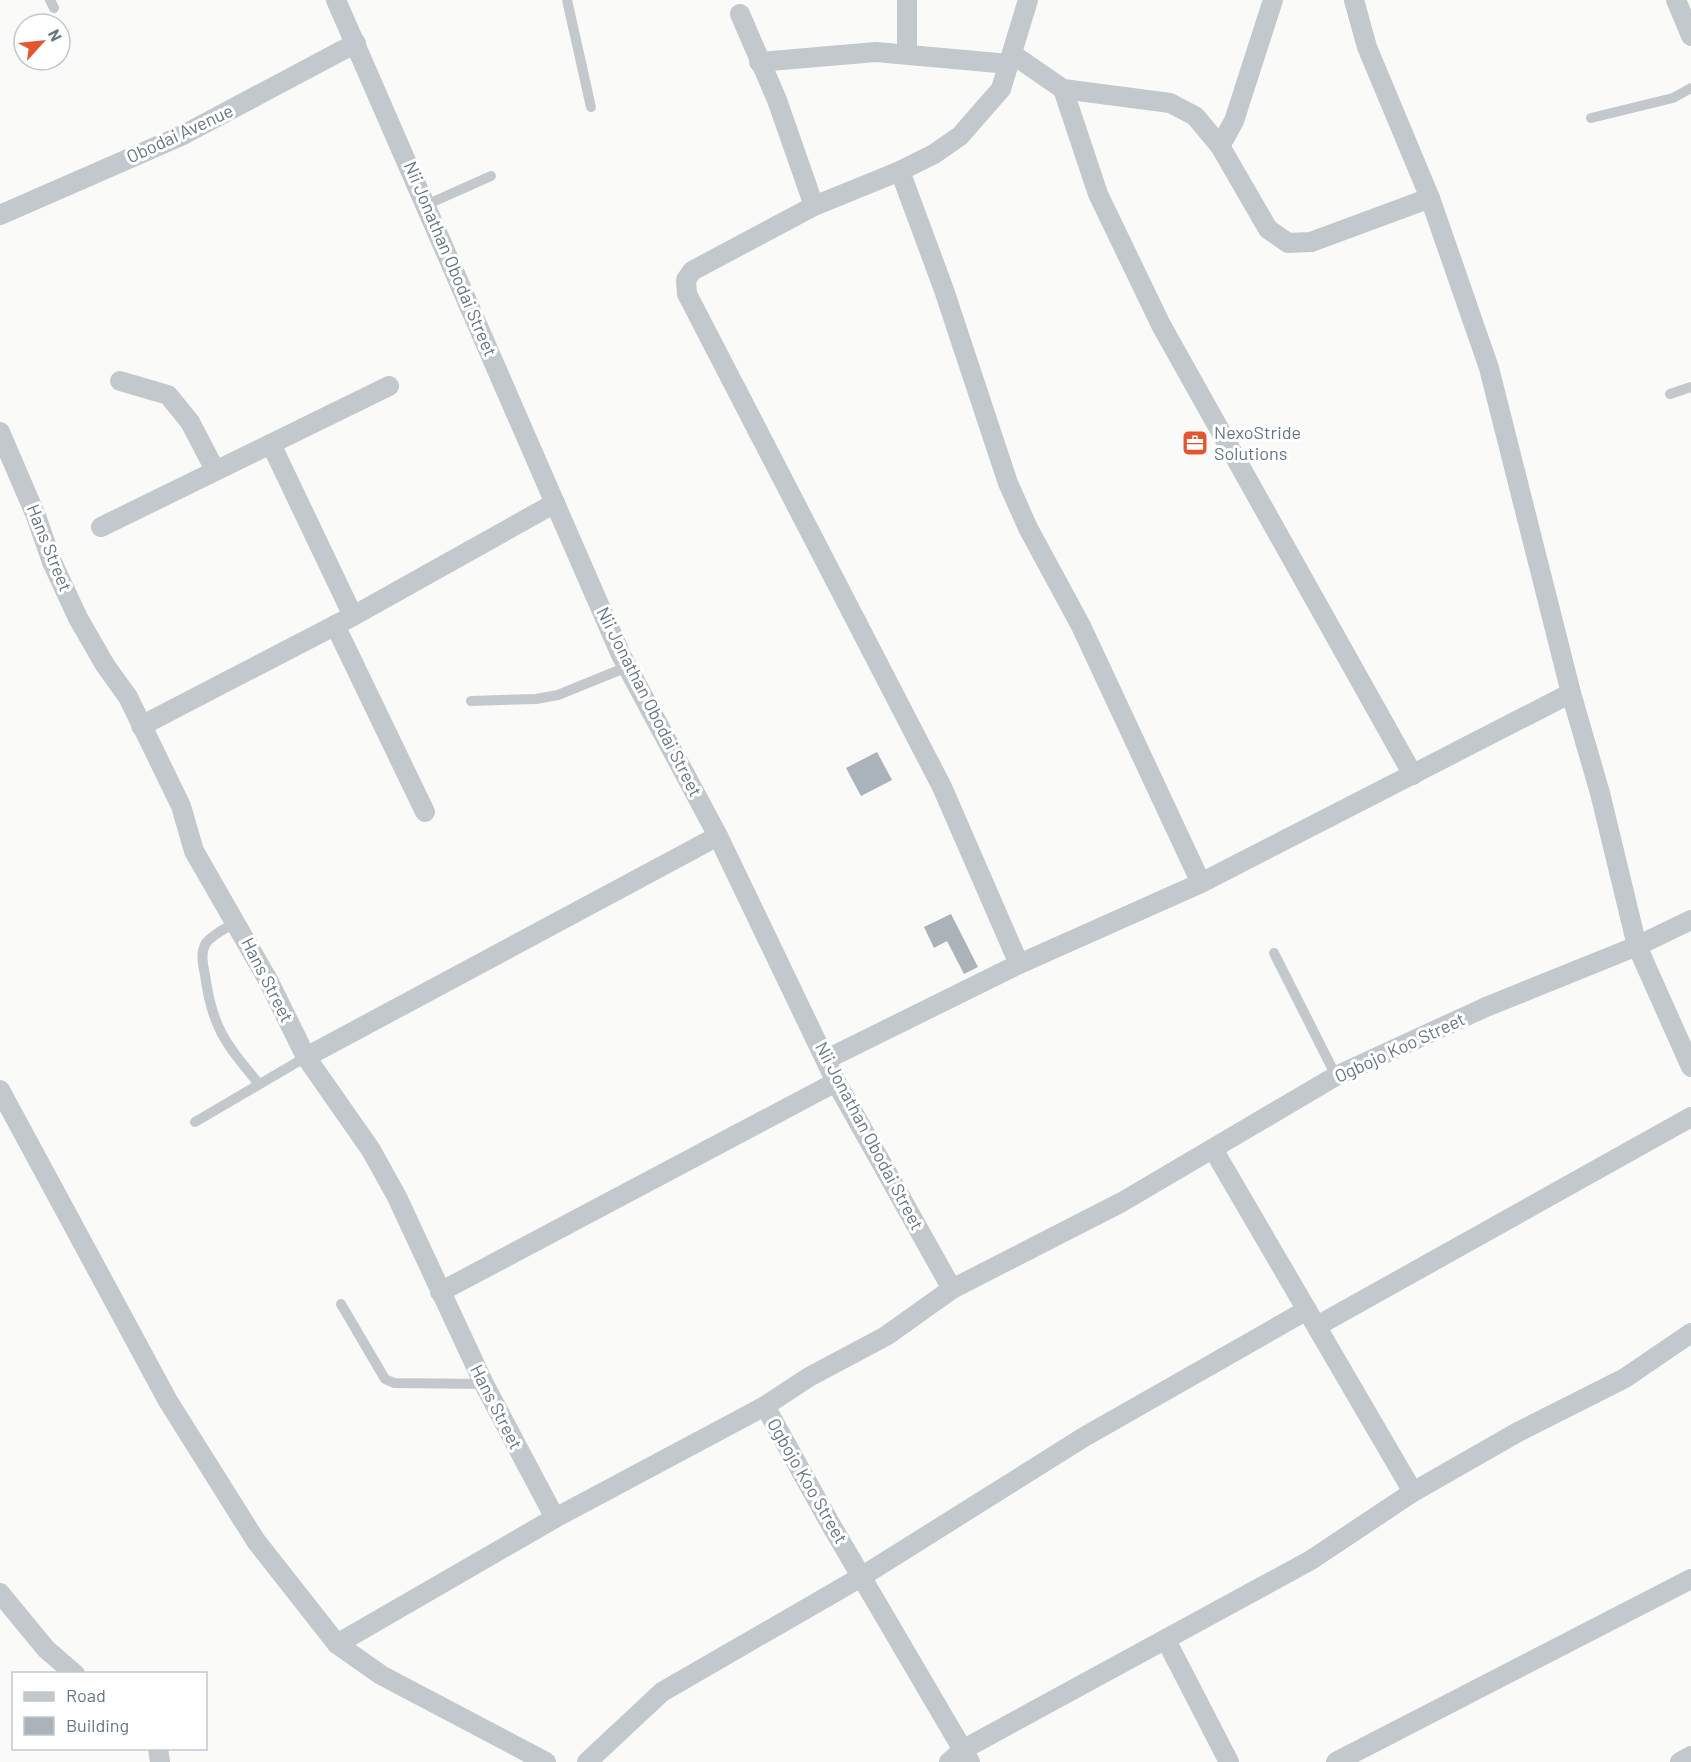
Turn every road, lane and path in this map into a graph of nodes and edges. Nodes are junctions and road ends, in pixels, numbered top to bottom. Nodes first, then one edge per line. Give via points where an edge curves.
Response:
1 (336, 0) edge
2 (567, 0) edge
3 (907, 0) edge
4 (1028, 0) edge
5 (1273, 0) edge
6 (1354, 0) edge
7 (1676, 0) edge
8 (740, 14) dead end
9 (1691, 36) edge
10 (356, 43) junction
11 (907, 53) junction
12 (1010, 59) junction
13 (759, 62) junction
14 (1691, 88) edge
15 (1063, 89) junction
16 (591, 107) dead end
17 (1591, 118) dead end
18 (1220, 146) junction
19 (900, 171) junction
20 (491, 176) dead end
21 (1430, 198) junction
22 (426, 205) junction
23 (814, 206) junction
24 (0, 215) edge
25 (120, 381) dead end
26 (389, 386) dead end
27 (1691, 387) edge
28 (1670, 394) dead end
29 (0, 432) edge
30 (272, 444) junction
31 (215, 470) junction
32 (555, 503) junction
33 (101, 527) dead end
34 (353, 616) junction
35 (336, 625) junction
36 (627, 667) junction
37 (1571, 693) junction
38 (471, 701) dead end
39 (141, 726) junction
40 (1413, 775) junction
41 (425, 812) dead end
42 (718, 836) junction
43 (1201, 883) junction
44 (1691, 920) edge
45 (236, 922) junction
46 (1637, 946) junction
47 (1274, 953) dead end
48 (1019, 964) junction
49 (306, 1057) junction
50 (827, 1059) junction
51 (1691, 1067) edge
52 (1336, 1076) junction
53 (836, 1082) junction
54 (259, 1084) junction
55 (0, 1090) edge
56 (1691, 1117) edge
57 (195, 1122) dead end
58 (1213, 1149) junction
59 (952, 1289) junction
60 (440, 1292) junction
61 (341, 1304) dead end
62 (1312, 1318) junction
63 (1691, 1334) edge
64 (484, 1384) junction
65 (765, 1406) junction
66 (1413, 1492) junction
67 (555, 1518) junction
68 (861, 1577) junction
69 (1691, 1579) edge
70 (0, 1593) edge
71 (1166, 1640) junction
72 (337, 1644) junction
73 (73, 1672) edge
74 (1691, 1756) edge
75 (961, 1758) edge
76 (546, 1762) edge
77 (587, 1762) edge
78 (1229, 1762) edge
79 (1336, 1762) edge
80 (1680, 1762) edge

1 - 10 street, Nii Jonathan Obodai Street
2 - 16 lane
3 - 11 street
4 - 12 street
5 - 18 street via 1234,121
6 - 21 street via 1367,47
7 - 9 street
8 - 13 street
10 - 22 street, Nii Jonathan Obodai Street
10 - 24 street, Obodai Avenue via 183,135
11 - 12 street
11 - 13 street
12 - 15 street
12 - 19 street via 1001,89 960,136
13 - 23 street via 777,100
14 - 17 lane via 1673,98
15 - 18 street via 1170,103 1195,116
15 - 40 street via 1098,194 1161,325
18 - 21 street via 1268,229 1288,243 1311,242 1350,230
19 - 23 street
19 - 43 street via 945,290 1008,483 1081,626
20 - 22 lane
21 - 37 street via 1489,368
22 - 32 street, Nii Jonathan Obodai Street
23 - 48 street via 692,271 686,280 687,294 942,787
25 - 31 street via 168,395 190,422
26 - 30 street
27 - 28 lane
29 - 39 street, Hans Street via 78,618 128,697
30 - 31 street
30 - 34 street
31 - 33 street
32 - 34 street
32 - 36 street, Nii Jonathan Obodai Street
34 - 35 street
35 - 39 street
35 - 41 street
36 - 38 lane via 536,699
36 - 42 street, Nii Jonathan Obodai Street
37 - 40 street
37 - 46 street
39 - 45 street, Hans Street via 181,806 194,851
40 - 43 street
42 - 49 street
42 - 50 street, Nii Jonathan Obodai Street
43 - 48 street
44 - 46 street, Ogbojo Koo Street
45 - 49 street, Hans Street
45 - 54 lane via 206,944 202,954 206,984 216,1026
46 - 51 street
46 - 52 street, Ogbojo Koo Street via 1486,1007
47 - 52 lane
48 - 50 street
49 - 54 lane
49 - 60 street, Hans Street via 371,1150
50 - 53 street, Nii Jonathan Obodai Street
52 - 58 street, Ogbojo Koo Street
53 - 59 street, Nii Jonathan Obodai Street
53 - 60 street
54 - 57 lane
55 - 72 street via 168,1401 256,1541
56 - 62 street
58 - 59 street, Ogbojo Koo Street via 1122,1202
58 - 62 street
59 - 65 street, Ogbojo Koo Street via 886,1336
60 - 64 street, Hans Street
61 - 64 lane via 385,1379 394,1383
62 - 66 street
62 - 68 street via 1084,1437
63 - 66 street via 1625,1378 1518,1432
64 - 67 street, Hans Street
65 - 67 street
65 - 68 street, Ogbojo Koo Street
66 - 71 street via 1311,1560
67 - 72 street
68 - 75 street, Ogbojo Koo Street
68 - 77 street via 662,1692
69 - 79 street
70 - 73 street via 46,1649
71 - 75 street
71 - 78 street
72 - 76 street via 381,1675
74 - 80 street

